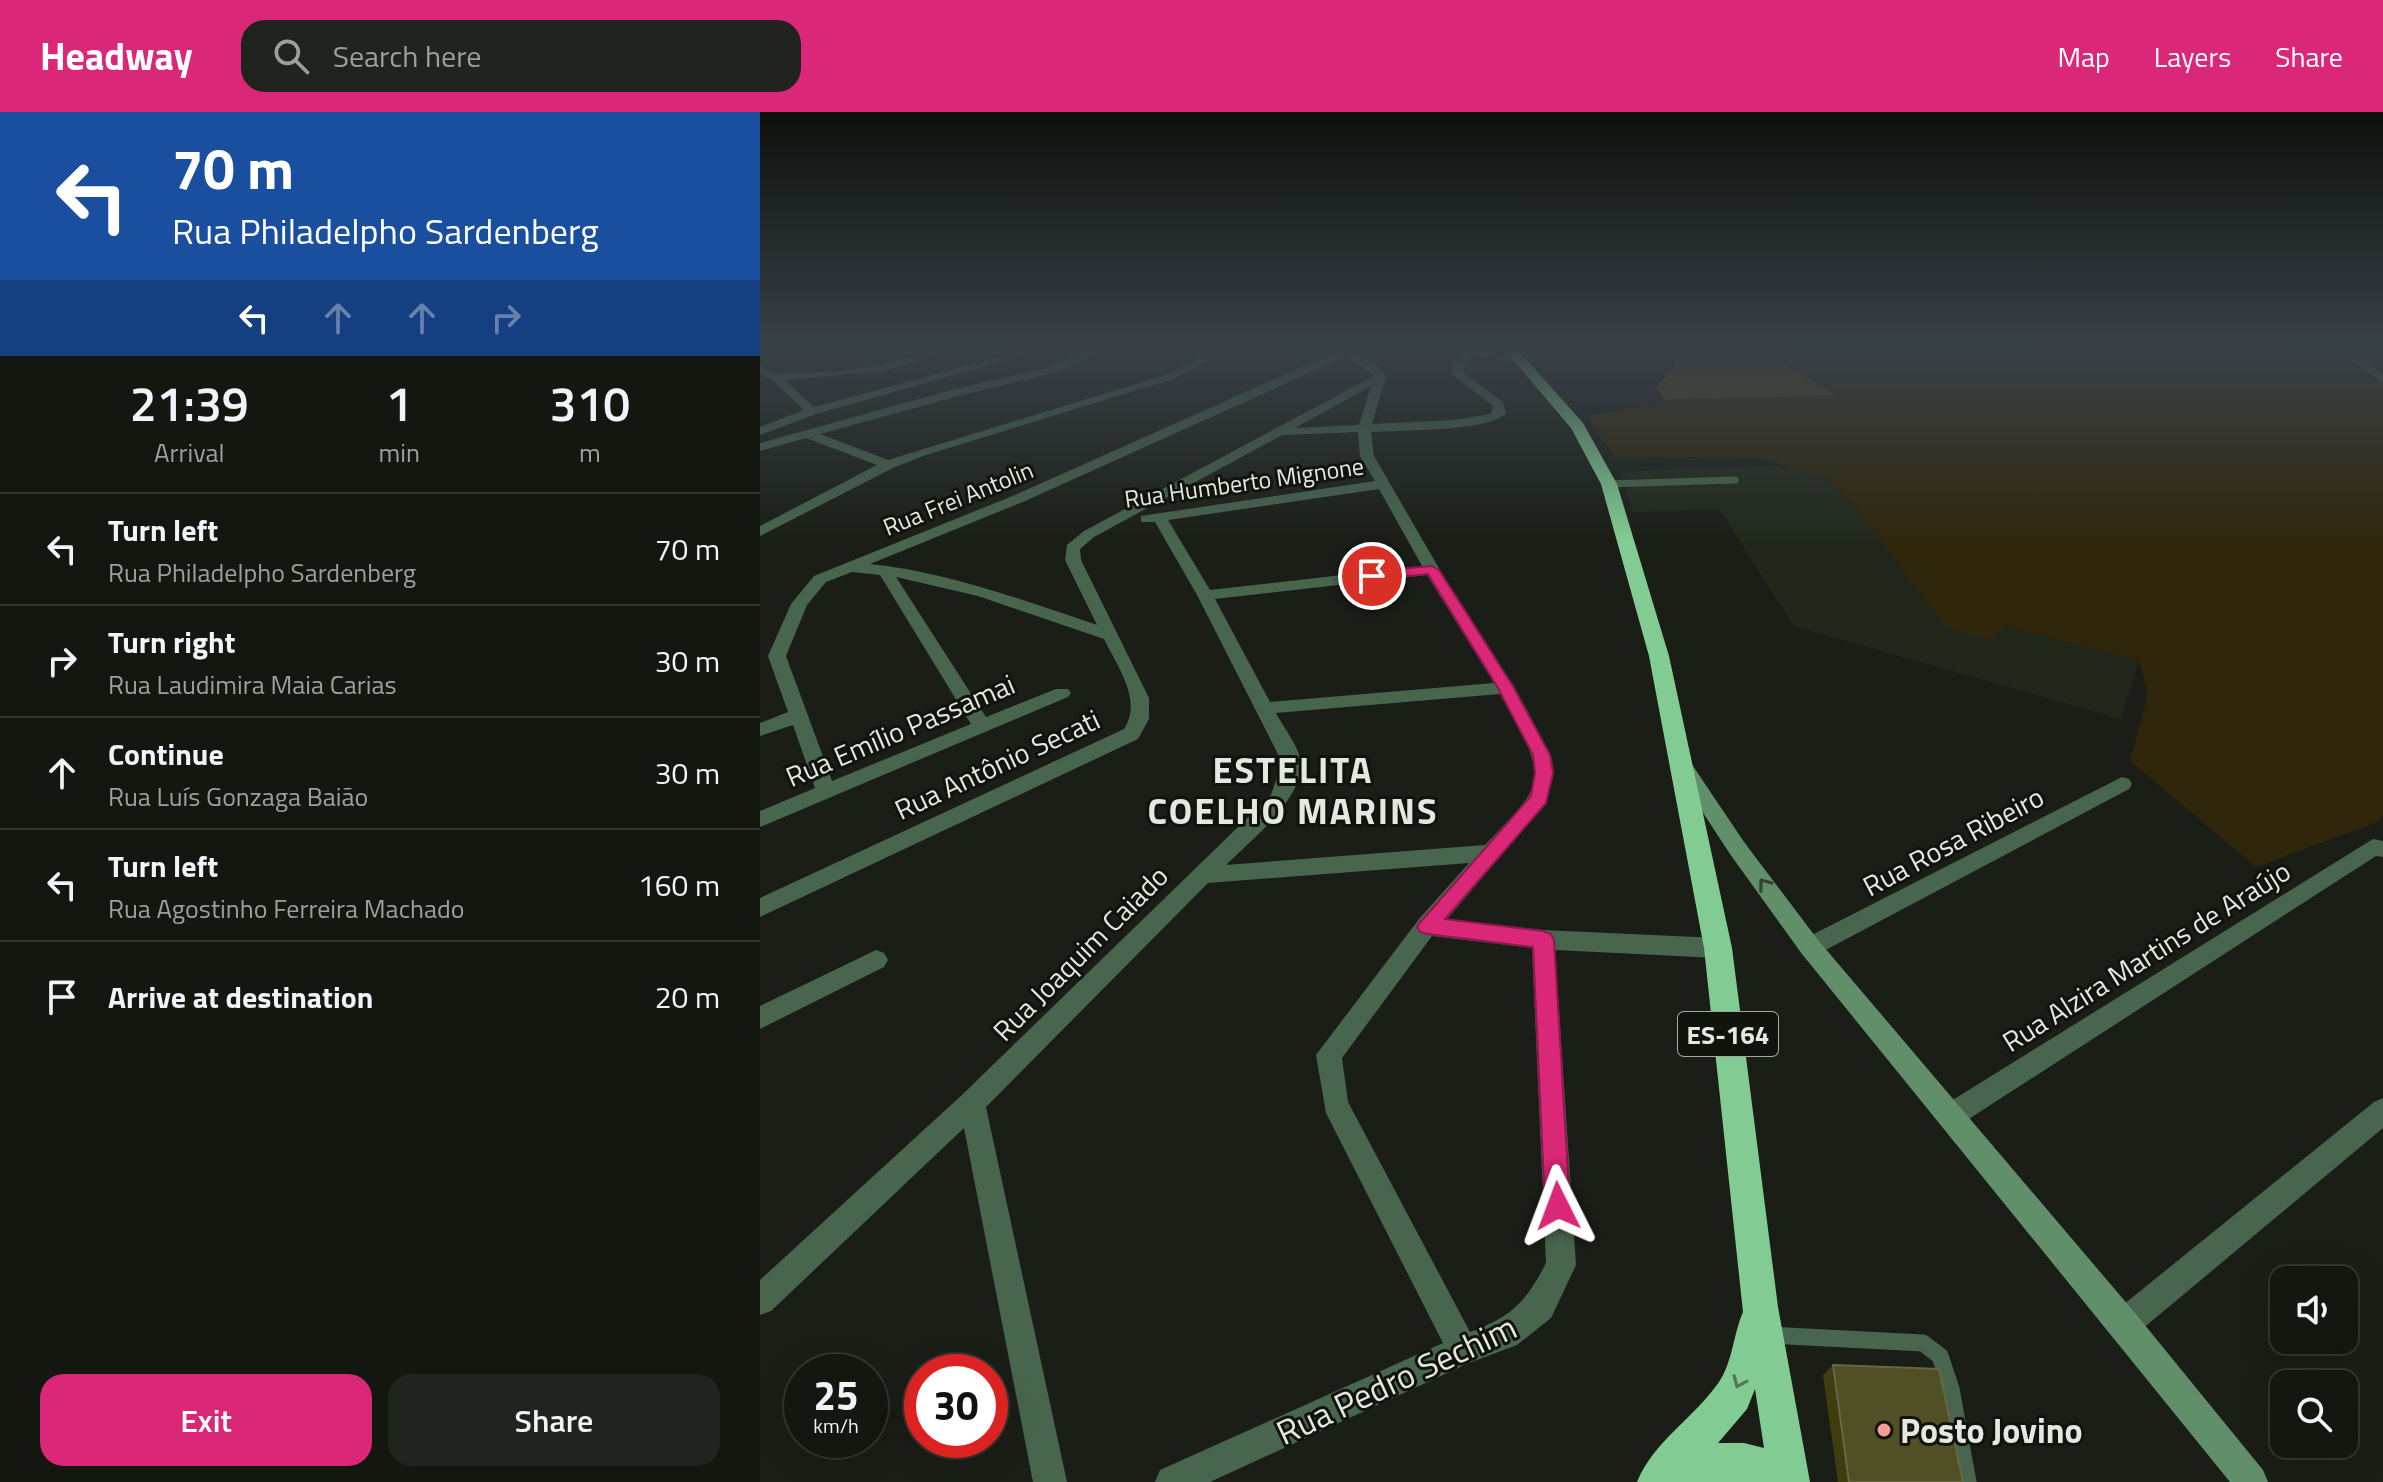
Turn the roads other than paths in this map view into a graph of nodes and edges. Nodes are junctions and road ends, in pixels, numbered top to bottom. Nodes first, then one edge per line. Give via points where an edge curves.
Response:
1 (804, 414) edge
2 (880, 414) edge
3 (1047, 414) edge
4 (1207, 414) edge
5 (1314, 414) edge
6 (1369, 414) edge
7 (1499, 414) edge
8 (1567, 414) edge
9 (1364, 430) junction
10 (760, 431) edge
11 (1281, 432) junction
12 (807, 434) junction
13 (760, 447) edge
14 (888, 465) junction
15 (1735, 480) dead end
16 (1384, 484) junction
17 (1609, 484) junction
18 (1159, 517) junction
19 (1111, 524) junction
20 (760, 532) edge
21 (847, 567) junction
22 (886, 569) junction
23 (1432, 570) junction
24 (1205, 595) junction
25 (1111, 636) junction
26 (769, 658) edge
27 (1506, 688) junction
28 (1062, 693) dead end
29 (1265, 708) junction
30 (797, 716) junction
31 (981, 724) junction
32 (760, 730) edge
33 (1681, 762) junction
34 (2122, 784) dead end
35 (826, 791) junction
36 (760, 819) edge
37 (2378, 848) edge
38 (1491, 853) junction
39 (1200, 875) junction
40 (760, 908) edge
41 (1427, 926) junction
42 (1543, 940) junction
43 (1810, 947) junction
44 (1718, 948) junction
45 (876, 960) dead end
46 (760, 1018) edge
47 (972, 1103) junction
48 (2383, 1111) edge
49 (1952, 1115) junction
50 (760, 1300) edge
51 (1763, 1321) junction
52 (2124, 1324) junction
53 (1463, 1350) junction
54 (1661, 1476) edge
55 (1050, 1482) edge
56 (1172, 1482) edge
57 (1783, 1482) edge
58 (1790, 1482) edge
59 (1968, 1482) edge
60 (2251, 1482) edge

1 - 10 street
2 - 12 street
3 - 14 street
4 - 21 street, Rua Frei Antolin via 1020,498
5 - 11 street
6 - 9 street
7 - 9 street via 1454,424
8 - 17 highway, ES-164
9 - 11 street
9 - 16 street via 1367,456
11 - 19 street
12 - 13 street
12 - 14 street
14 - 20 street
15 - 17 lane
16 - 18 street, Rua Humberto Mignone
16 - 23 street
17 - 33 highway, ES-164 via 1659,656
18 - 19 street, Rua Humberto Mignone
18 - 24 street, Rua Joaquim Caiado
19 - 25 street, Rua Antônio Secati via 1072,548
21 - 22 street
21 - 26 street, Rua Frei Antolin via 809,589
22 - 25 street via 995,595
22 - 31 street
23 - 24 street
23 - 27 street
24 - 29 street, Rua Joaquim Caiado
25 - 40 street, Rua Antônio Secati via 1143,709 1131,734
26 - 30 street
27 - 29 street
27 - 38 street via 1541,755 1544,773 1539,798
28 - 31 street, Rua Emílio Passamai
29 - 39 street, Rua Joaquim Caiado via 1292,762 1289,778 1279,799
30 - 32 street
30 - 35 street
31 - 35 street, Rua Emílio Passamai
43 -> 33 street
33 - 44 highway, ES-164
34 - 43 street, Rua Rosa Ribeiro
35 - 36 street, Rua Emílio Passamai
37 - 49 street, Rua Alzira Martins de Araújo
38 - 39 street
38 - 41 street
39 - 47 street, Rua Joaquim Caiado
41 - 42 street
41 - 53 street via 1329,1055 1335,1104
42 - 44 street
42 - 53 street, Rua Pedro Sechim via 1561,1265 1540,1307 1506,1334
43 - 49 street
44 - 51 highway, ES-164
45 - 46 street
47 - 50 street, Rua Joaquim Caiado
47 - 55 street
48 - 52 street
49 - 52 street
51 -> 54 highway via 1733,1395
51 - 58 highway, ES-164
51 - 59 lane via 1923,1343 1940,1356
52 - 60 street
53 - 56 street, Rua Pedro Sechim
54 - 57 highway via 1736,1460

